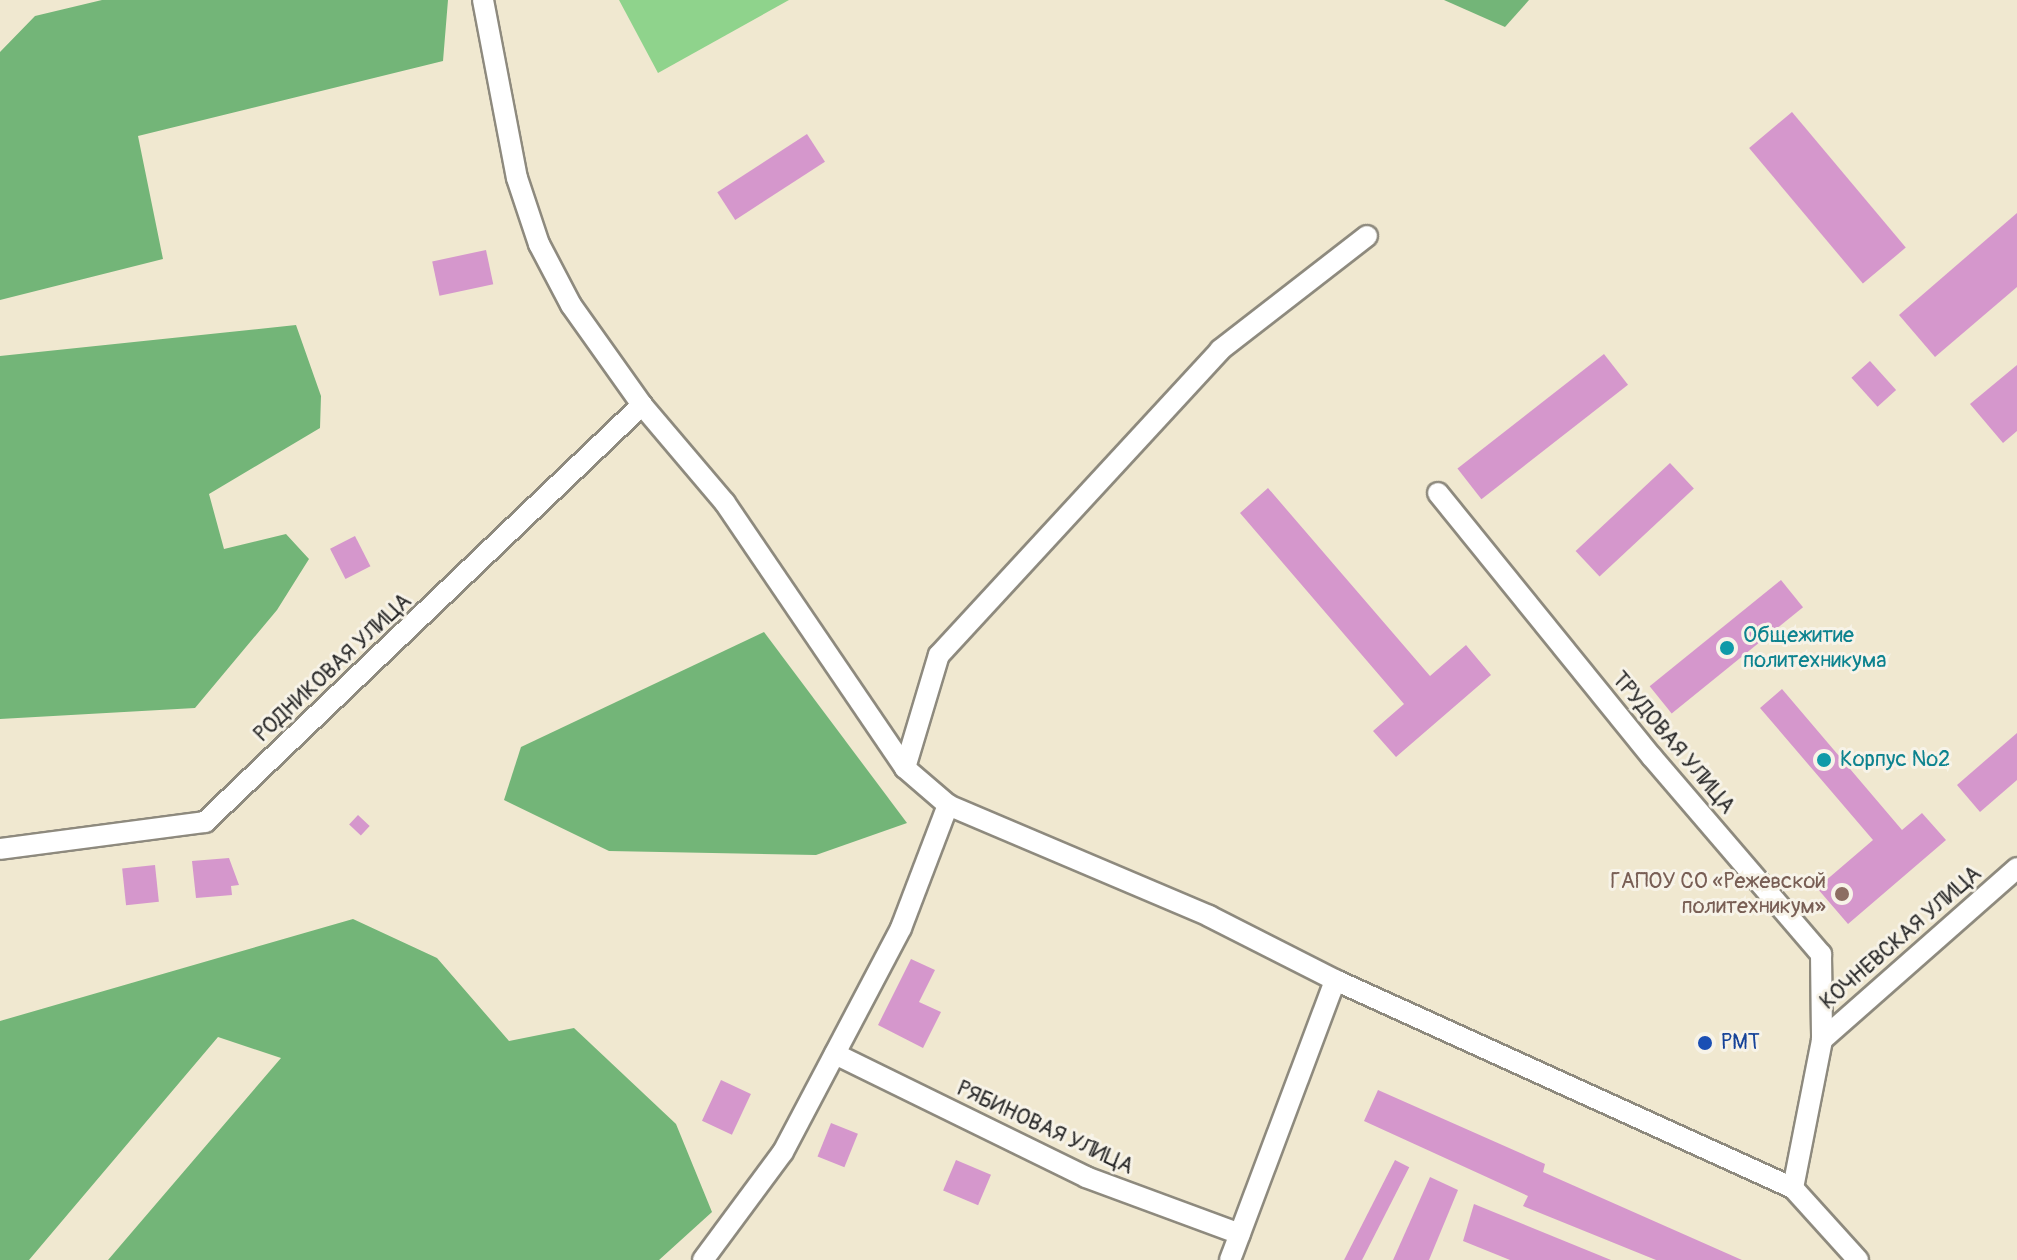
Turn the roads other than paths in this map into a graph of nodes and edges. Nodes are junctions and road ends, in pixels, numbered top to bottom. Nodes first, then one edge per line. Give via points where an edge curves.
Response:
1 (483, 0) edge
2 (1367, 236) dead end
3 (642, 405) junction
4 (1438, 493) dead end
5 (905, 768) junction
6 (948, 805) junction
7 (0, 849) edge
8 (2017, 868) edge
9 (1335, 980) junction
10 (1822, 1040) junction
11 (835, 1054) junction
12 (1793, 1188) junction
13 (1240, 1234) junction
14 (703, 1260) edge
15 (1230, 1260) edge
16 (1858, 1260) edge

1 - 3 street via 517,178 539,244 571,305
2 - 5 street via 1220,350 939,655
3 - 5 street via 725,503
3 - 7 street, РОДНИКОВАЯ УЛИЦА via 205,822
4 - 10 street, ТРУДОВАЯ УЛИЦА via 1652,757 1821,954
5 - 6 street
6 - 9 street via 1209,916
6 - 11 street via 901,928
8 - 10 street, КОЧНЕВСКАЯ УЛИЦА
9 - 12 street
9 - 13 street
10 - 12 street, КОЧНЕВСКАЯ УЛИЦА
11 - 13 street, РЯБИНОВАЯ УЛИЦА via 1086,1177
11 - 14 street via 783,1152
12 - 16 street
13 - 15 street

